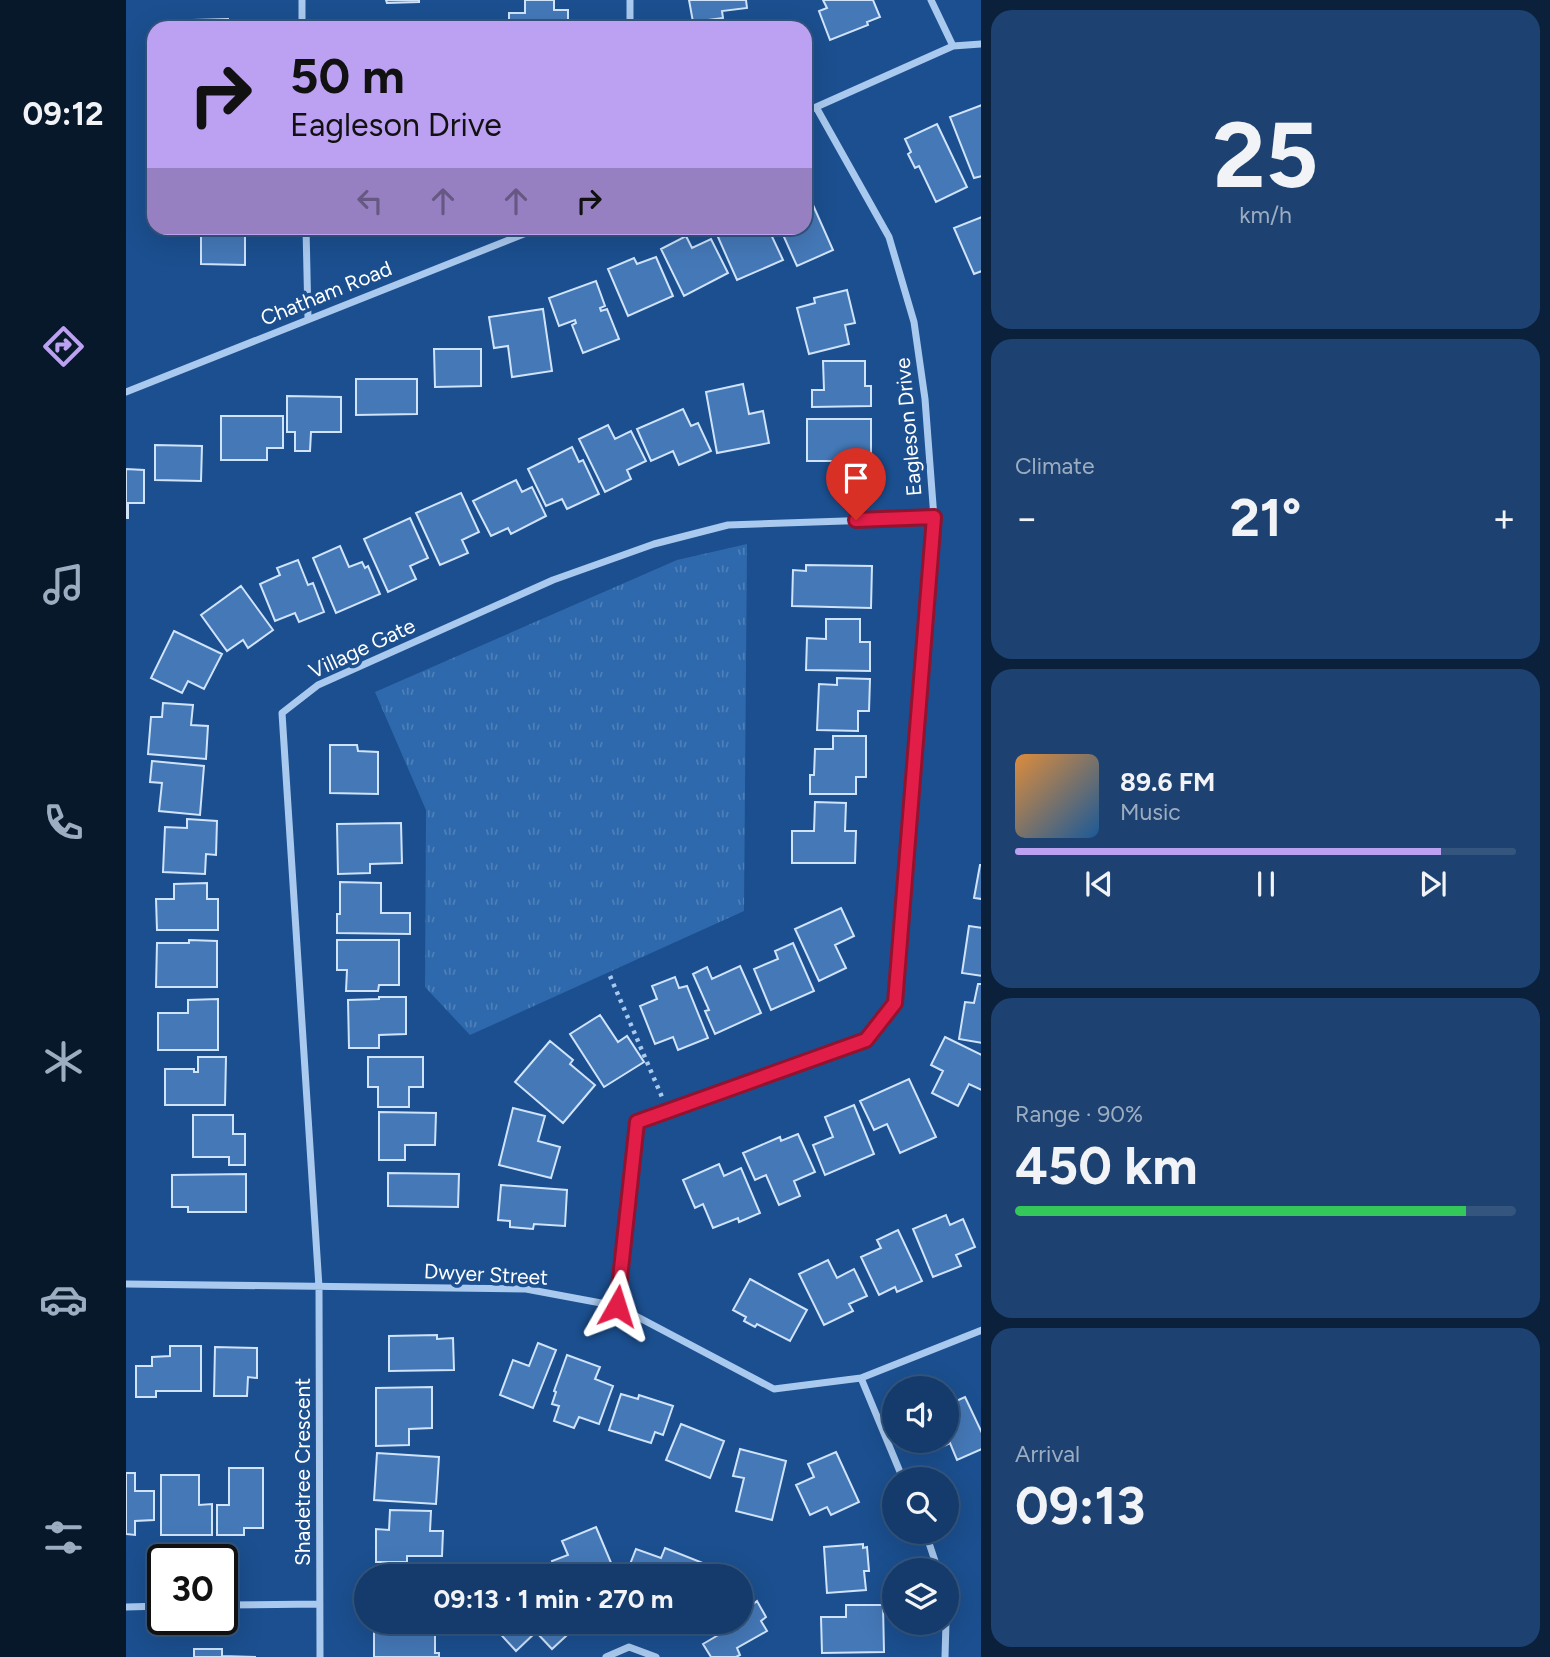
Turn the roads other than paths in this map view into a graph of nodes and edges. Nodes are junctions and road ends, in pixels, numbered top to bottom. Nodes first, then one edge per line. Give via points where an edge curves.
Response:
1 (302, 0) edge
2 (630, 0) edge
3 (931, 0) edge
4 (302, 21) edge
5 (630, 21) edge
6 (981, 44) edge
7 (953, 46) junction
8 (816, 107) junction
9 (812, 109) edge
10 (306, 235) edge
11 (521, 235) edge
12 (308, 318) junction
13 (126, 392) edge
14 (934, 517) junction
15 (126, 1284) edge
16 (319, 1287) junction
17 (617, 1306) junction
18 (981, 1330) edge
19 (861, 1378) junction
20 (898, 1467) edge
21 (320, 1604) junction
22 (238, 1605) edge
23 (147, 1606) edge
24 (126, 1607) edge
25 (946, 1635) edge
26 (320, 1657) edge
27 (606, 1657) edge
28 (656, 1657) edge
29 (945, 1657) edge

1 - 4 street
2 - 5 street
3 - 7 street
6 - 7 street
7 - 8 street
8 - 9 street
8 - 14 street, Eagleson Drive via 889,237 914,322
10 - 12 street
11 - 12 street, Chatham Road
12 - 13 street, Chatham Road
14 - 16 street, Village Gate via 728,525 654,544 553,580 318,685 282,713
14 - 17 street, Eagleson Drive via 895,1003 866,1040 637,1122
15 - 16 street, Dwyer Street
16 - 17 street, Dwyer Street via 526,1289
16 - 21 street, Shadetree Crescent
17 - 19 street, Dwyer Street via 774,1389
18 - 19 street, Dwyer Street
19 - 20 street
21 - 22 street
21 - 26 street, Shadetree Crescent
23 - 24 street
25 - 29 street
27 - 28 street via 629,1647

